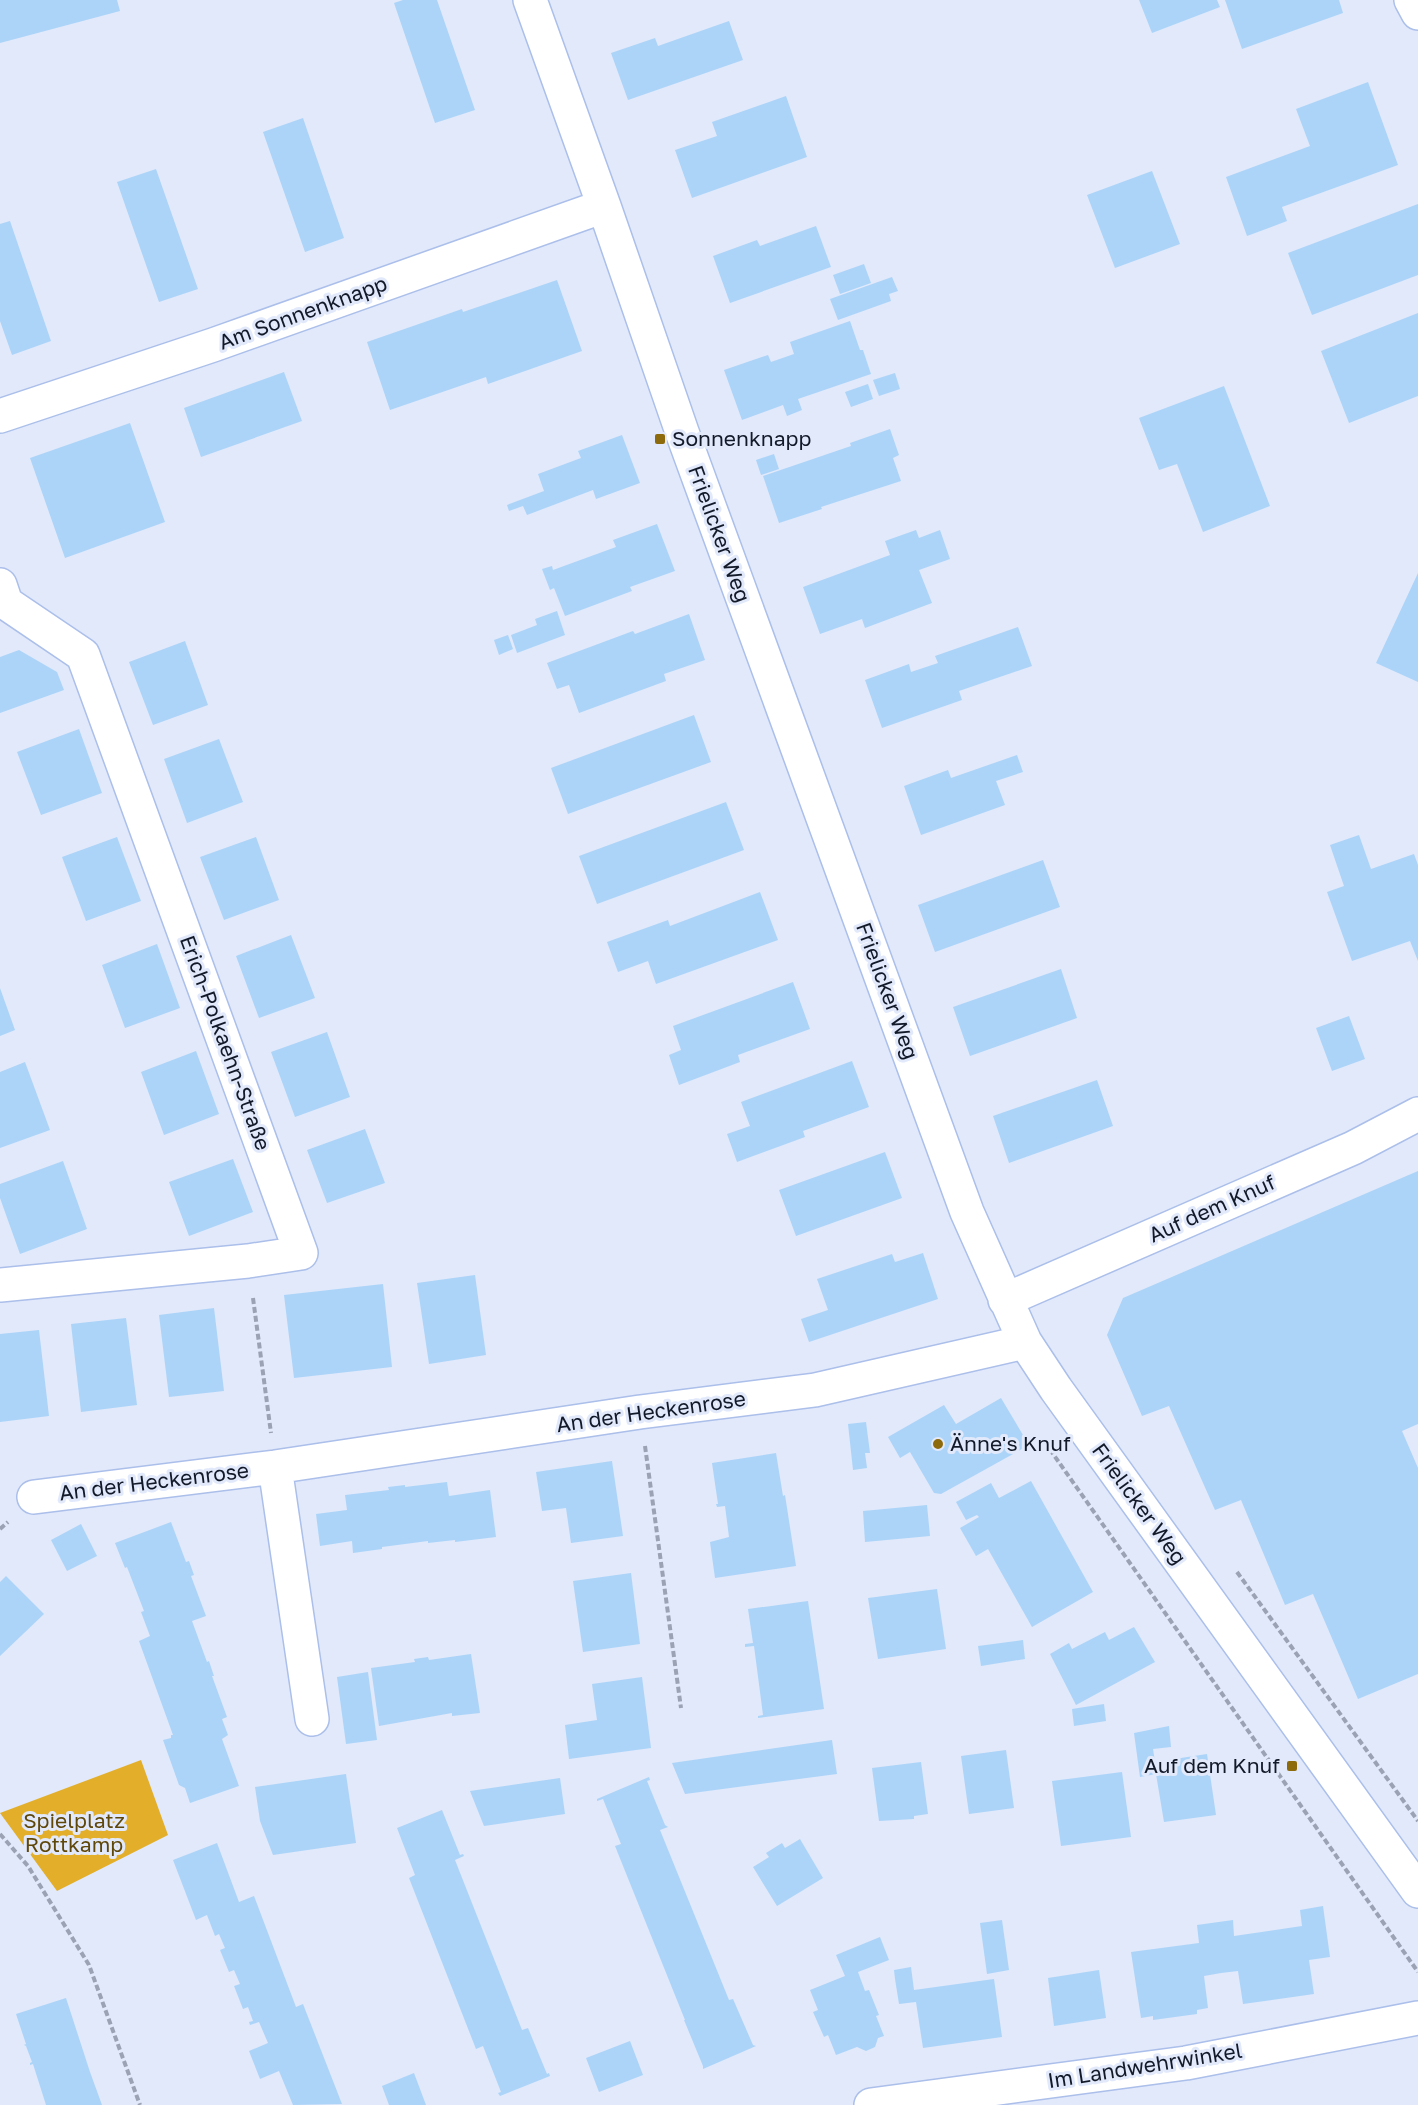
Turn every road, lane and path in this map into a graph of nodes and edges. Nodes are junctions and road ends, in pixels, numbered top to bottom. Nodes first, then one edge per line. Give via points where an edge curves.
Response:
1 (530, 0) edge
2 (1411, 0) edge
3 (1418, 14) edge
4 (604, 206) junction
5 (0, 416) edge
6 (0, 585) edge
7 (1418, 1114) edge
8 (248, 1261) junction
9 (0, 1284) edge
10 (1005, 1300) junction
11 (1025, 1342) junction
12 (640, 1412) junction
13 (1042, 1432) dead end
14 (275, 1467) junction
15 (34, 1497) dead end
16 (681, 1708) dead end
17 (312, 1719) dead end
18 (0, 1834) edge
19 (1418, 1891) edge
20 (1418, 1972) edge
21 (1418, 2018) edge
22 (140, 2105) edge
23 (871, 2105) edge

1 - 4 street, Frielicker Weg
2 - 3 street
4 - 5 street, Am Sonnenknapp
4 - 10 street, Frielicker Weg via 682,432 967,1212
6 - 8 street, Erich-Polkaehn-Straße via 6,603 83,655 301,1252
7 - 10 street, Auf dem Knuf via 1353,1148
8 - 9 street, Erich-Polkaehn-Straße
8 - 14 path
10 - 11 street, Frielicker Weg
11 - 12 street, An der Heckenrose via 815,1390
11 - 19 street, Frielicker Weg
12 - 14 street, An der Heckenrose
12 - 16 path
13 - 20 path via 1051,1451
14 - 15 street, An der Heckenrose
14 - 17 street, An der Heckenrose
18 - 22 path via 28,1866 89,1965
21 - 23 street, Im Landwehrwinkel via 1186,2063

